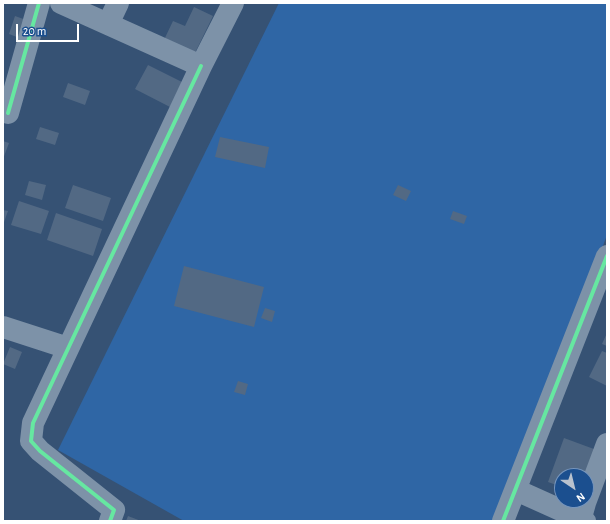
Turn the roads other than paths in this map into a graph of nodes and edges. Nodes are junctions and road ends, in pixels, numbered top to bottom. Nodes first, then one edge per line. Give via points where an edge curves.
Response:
1 (39, 3) edge
2 (61, 3) edge
3 (118, 3) edge
4 (233, 3) edge
5 (108, 24) junction
6 (201, 66) junction
7 (8, 113) dead end
8 (607, 256) edge
9 (3, 327) edge
10 (68, 348) junction
11 (607, 444) edge
12 (516, 490) junction
13 (112, 516) edge
14 (582, 520) edge
15 (503, 521) edge

1 - 7 street
2 - 5 street
3 - 5 street
4 - 6 street
5 - 6 street
6 - 10 street
8 - 12 street
9 - 10 street
10 - 13 street via 33,423 31,441
11 - 14 street via 585,503
12 - 14 street
12 - 15 street

